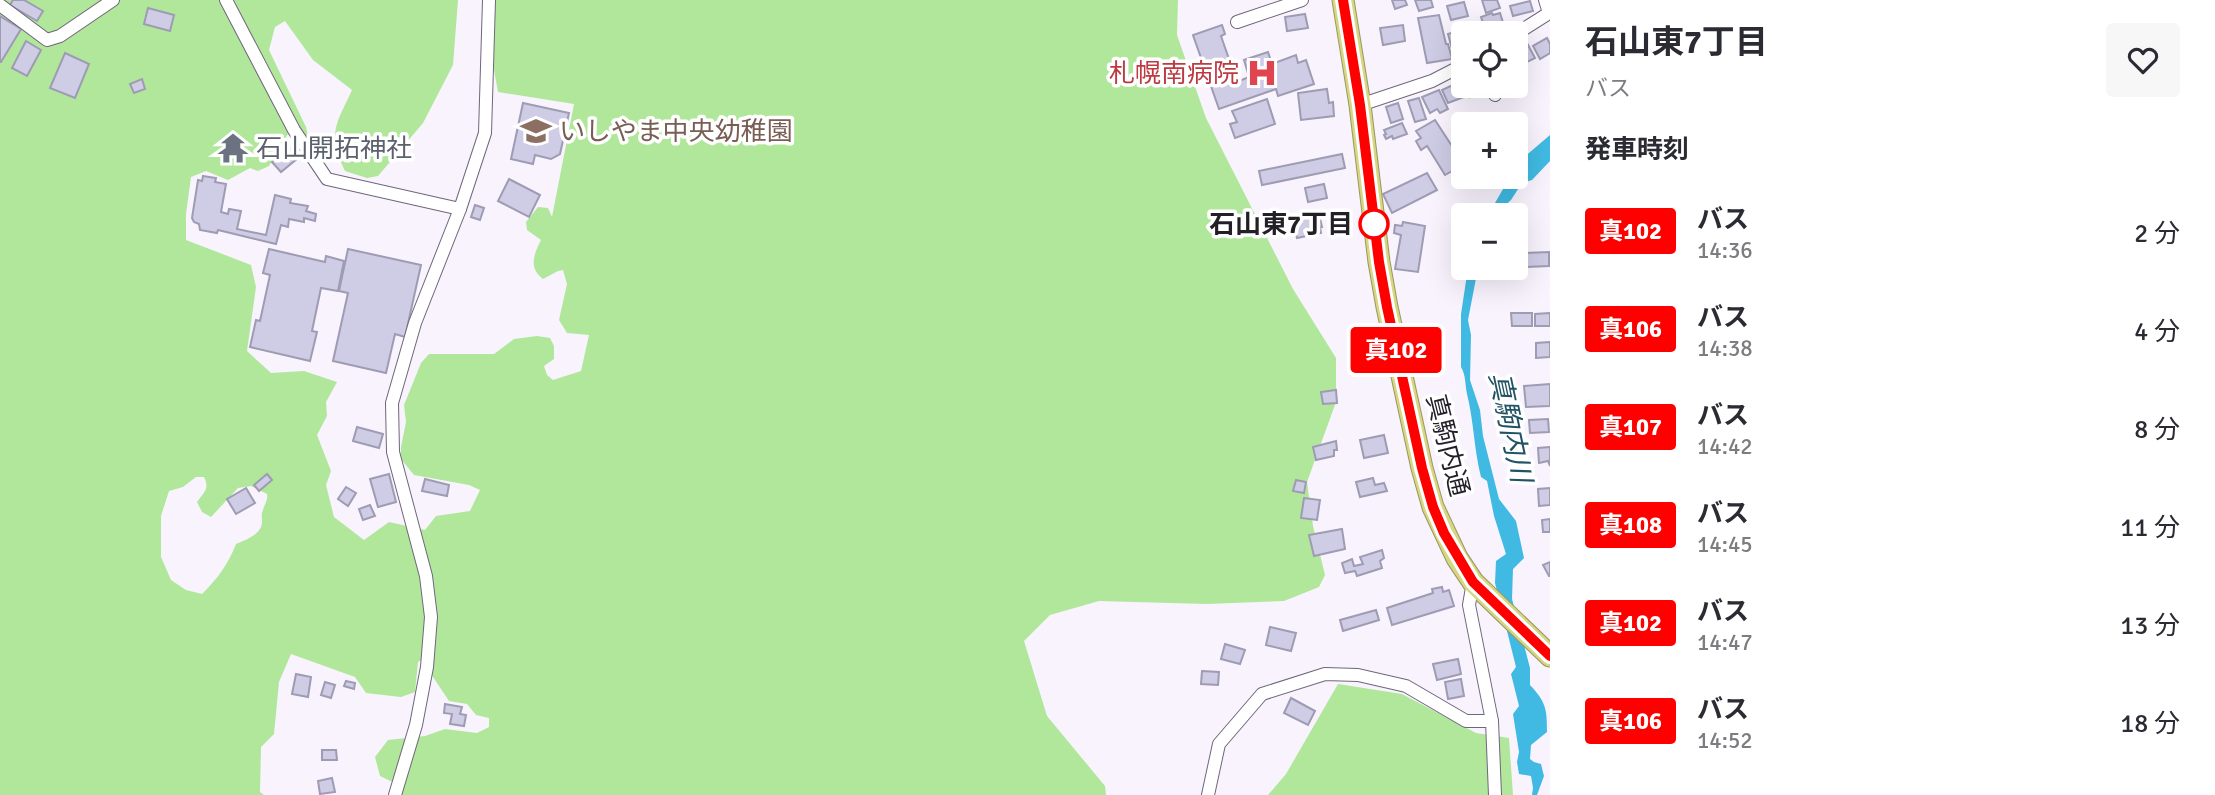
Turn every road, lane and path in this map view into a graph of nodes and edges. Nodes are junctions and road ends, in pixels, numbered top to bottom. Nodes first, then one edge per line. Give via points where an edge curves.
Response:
1 (113, 0) edge
2 (226, 0) edge
3 (489, 0) edge
4 (1302, 0) edge
5 (1343, 0) edge
6 (1545, 0) edge
7 (0, 5) edge
8 (1237, 22) dead end
9 (1528, 26) edge
10 (1451, 71) edge
11 (1360, 105) junction
12 (460, 209) junction
13 (1478, 588) junction
14 (1544, 651) edge
15 (1492, 721) junction
16 (395, 795) edge
17 (1208, 795) edge
18 (1495, 795) edge

1 - 7 street via 47,40
2 - 12 street via 294,130 327,179
3 - 12 street via 485,133
4 - 8 street
5 - 11 highway, 真駒内通
6 - 9 street via 1549,13
10 - 11 street
11 - 13 highway, 真駒内通 via 1379,262 1422,468 1444,533
12 - 16 street via 415,323 392,403 393,452 426,576 431,617 416,725
13 - 14 highway, 真駒内通
13 - 15 street via 1469,605
15 - 17 street via 1466,721 1406,686 1325,674 1262,694 1219,744
15 - 18 street

